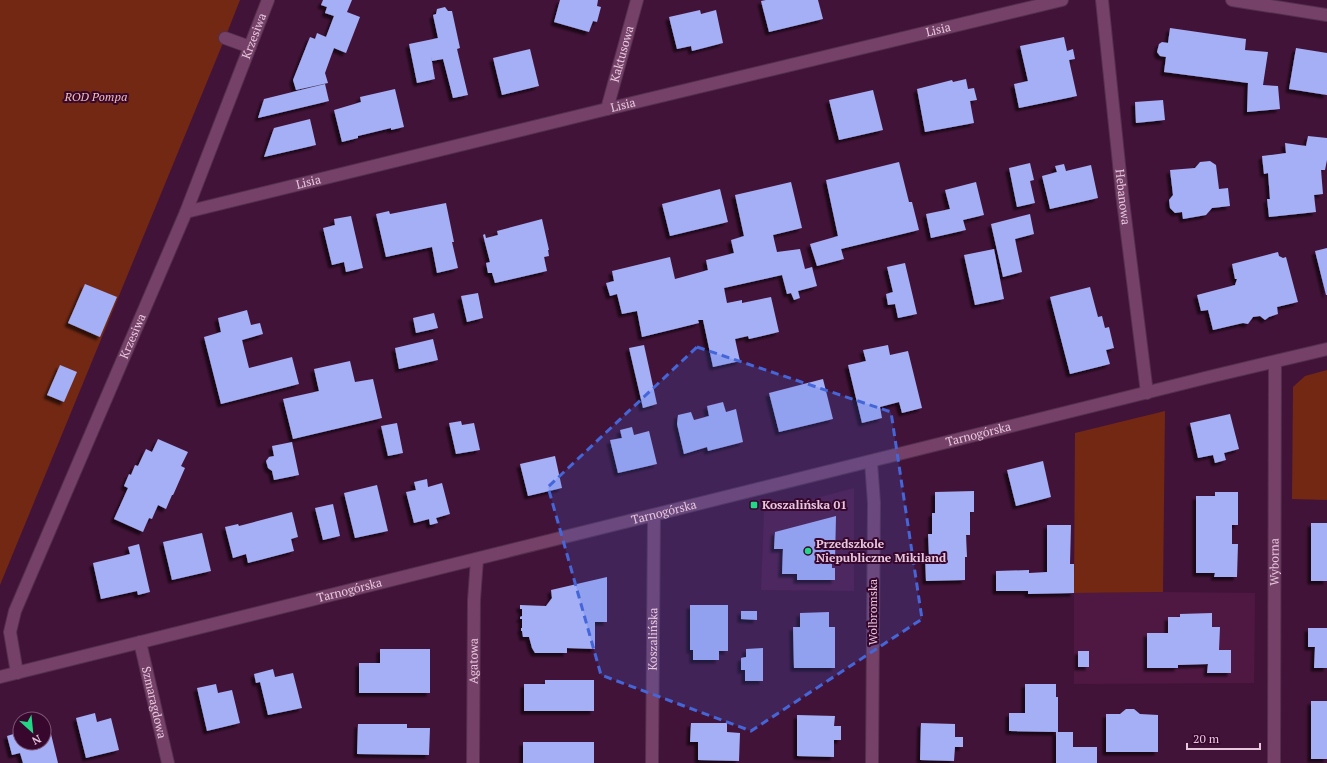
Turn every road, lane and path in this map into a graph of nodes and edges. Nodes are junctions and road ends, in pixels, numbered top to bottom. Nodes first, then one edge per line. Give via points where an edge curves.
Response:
1 (268, 0) edge
2 (638, 0) edge
3 (1062, 0) edge
4 (1102, 0) edge
5 (1232, 0) edge
6 (1327, 15) edge
7 (225, 38) dead end
8 (250, 47) junction
9 (607, 109) junction
10 (186, 212) junction
11 (1327, 349) edge
12 (1275, 362) junction
13 (1147, 392) junction
14 (871, 462) junction
15 (654, 515) junction
16 (477, 559) junction
17 (140, 642) junction
18 (17, 673) junction
19 (0, 677) edge
20 (168, 763) edge
21 (473, 763) edge
22 (652, 763) edge
23 (872, 763) edge
24 (1274, 763) edge

1 - 8 street, Krzesiwa
2 - 9 street, Kaktusowa
3 - 9 street, Lisia
4 - 13 street, Hebanowa via 1122,193
5 - 6 street
7 - 8 street
8 - 10 street, Krzesiwa
9 - 10 street, Lisia
10 - 18 street, Krzesiwa via 15,611 10,632
11 - 12 street, Tarnogórska
12 - 13 street, Tarnogórska
12 - 24 street, Wyborna
13 - 14 street, Tarnogórska
14 - 15 street, Tarnogórska
14 - 23 street, Wolbromska via 874,503
15 - 16 street, Tarnogórska
15 - 22 street, Koszalińska
16 - 17 street, Tarnogórska
16 - 21 street, Agatowa via 474,600
17 - 18 street, Tarnogórska
17 - 20 street, Szmaragdowa
18 - 19 street, Tarnogórska

